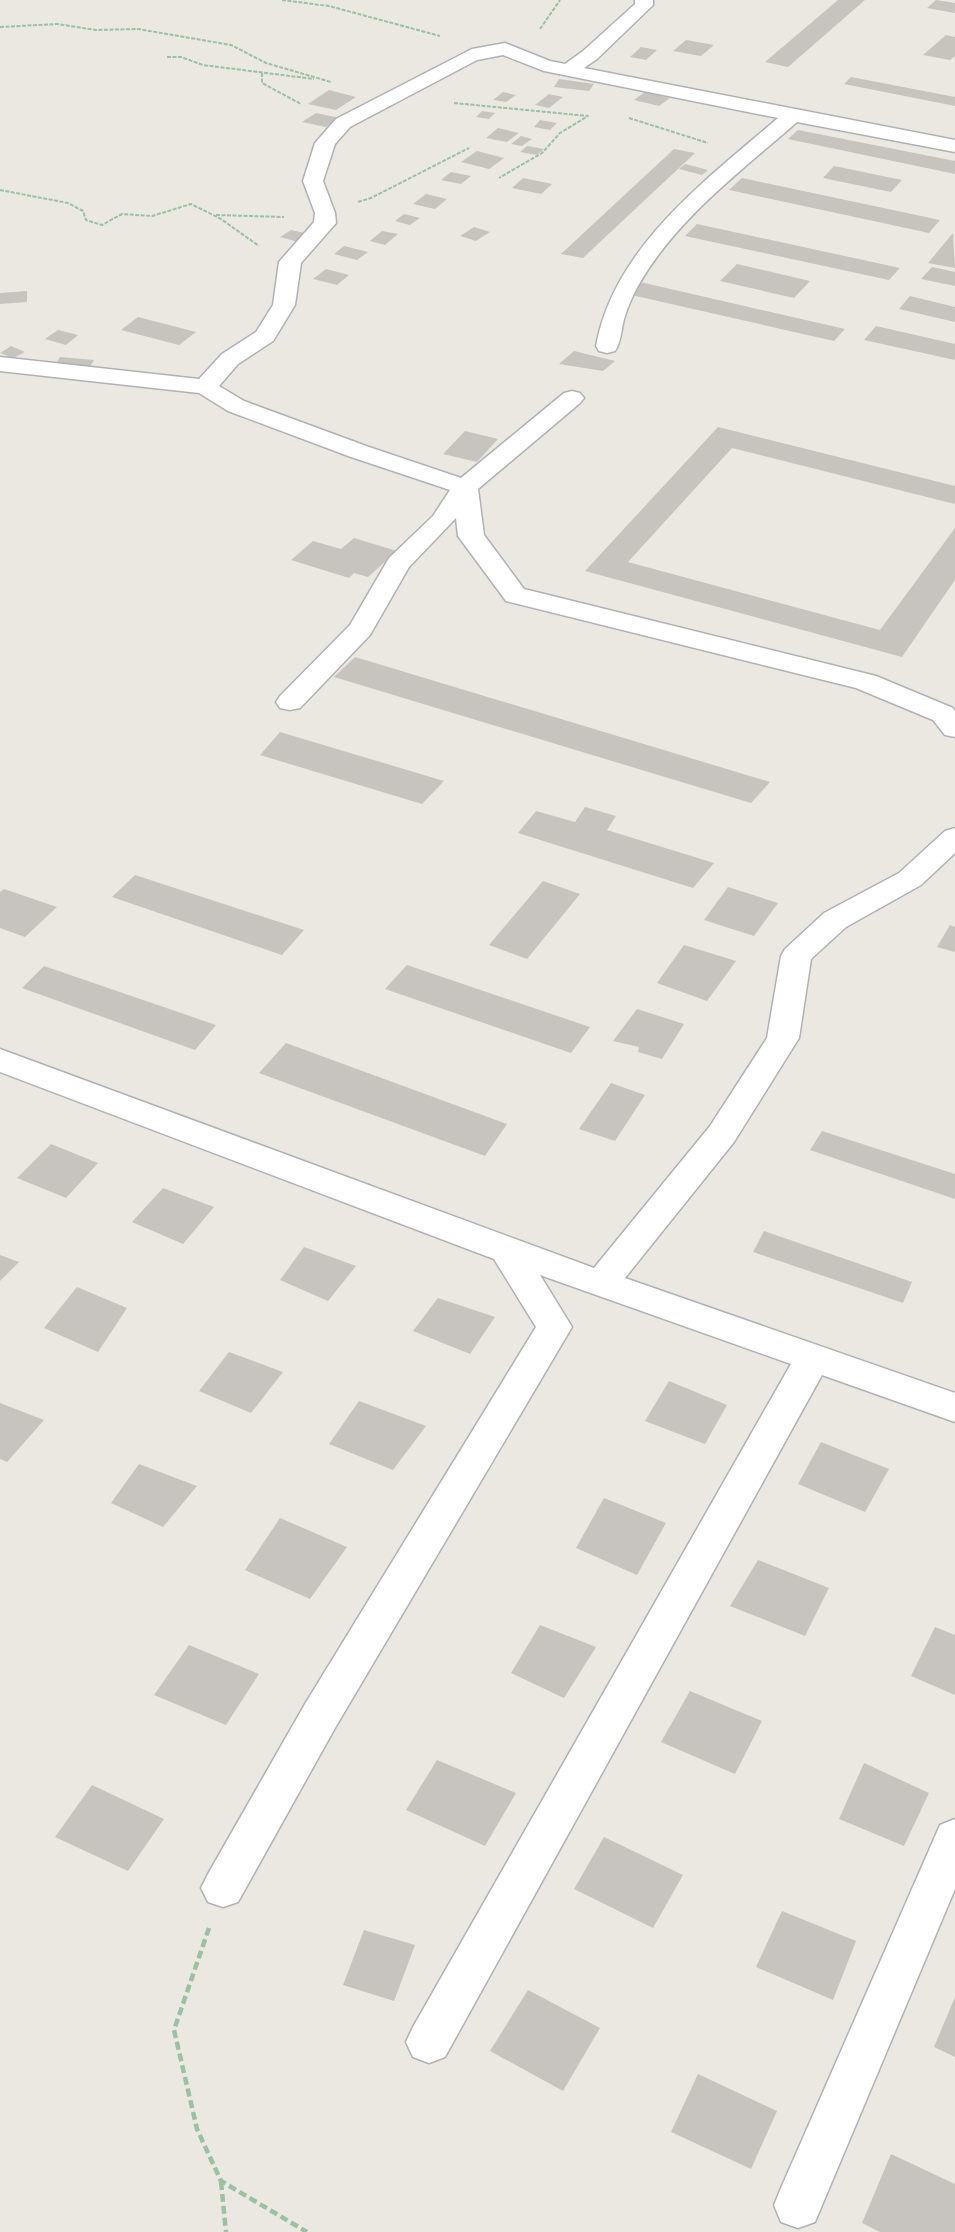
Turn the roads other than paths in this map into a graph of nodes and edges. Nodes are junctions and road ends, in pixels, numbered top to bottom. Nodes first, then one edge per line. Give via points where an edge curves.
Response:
1 (644, 0) edge
2 (569, 70) junction
3 (793, 115) junction
4 (955, 146) edge
5 (607, 346) dead end
6 (0, 364) edge
7 (205, 387) junction
8 (572, 398) dead end
9 (465, 487) junction
10 (290, 702) dead end
11 (955, 729) edge
12 (955, 837) edge
13 (0, 1060) edge
14 (506, 1250) junction
15 (601, 1284) junction
16 (813, 1358) junction
17 (955, 1408) edge
18 (955, 1838) edge
19 (223, 1888) road end
20 (429, 2042) dead end
21 (798, 2205) dead end

1 - 2 street via 644,5 613,34
2 - 3 street
2 - 7 street via 544,65 505,49 472,55 343,123 325,142 313,181 325,223 290,262 284,305 265,336 231,359
3 - 4 street
3 - 5 street via 691,207 638,268 614,314
6 - 7 street
7 - 9 street via 236,406
8 - 9 street
9 - 10 street via 442,521 398,562 362,629
9 - 11 street via 471,536 515,595 866,682 943,714
12 - 15 street via 910,879 835,920 796,956 783,1038 722,1134
13 - 14 street
14 - 15 street
14 - 19 street via 554,1327 320,1716
15 - 16 street
16 - 17 street
16 - 20 street
18 - 21 street

